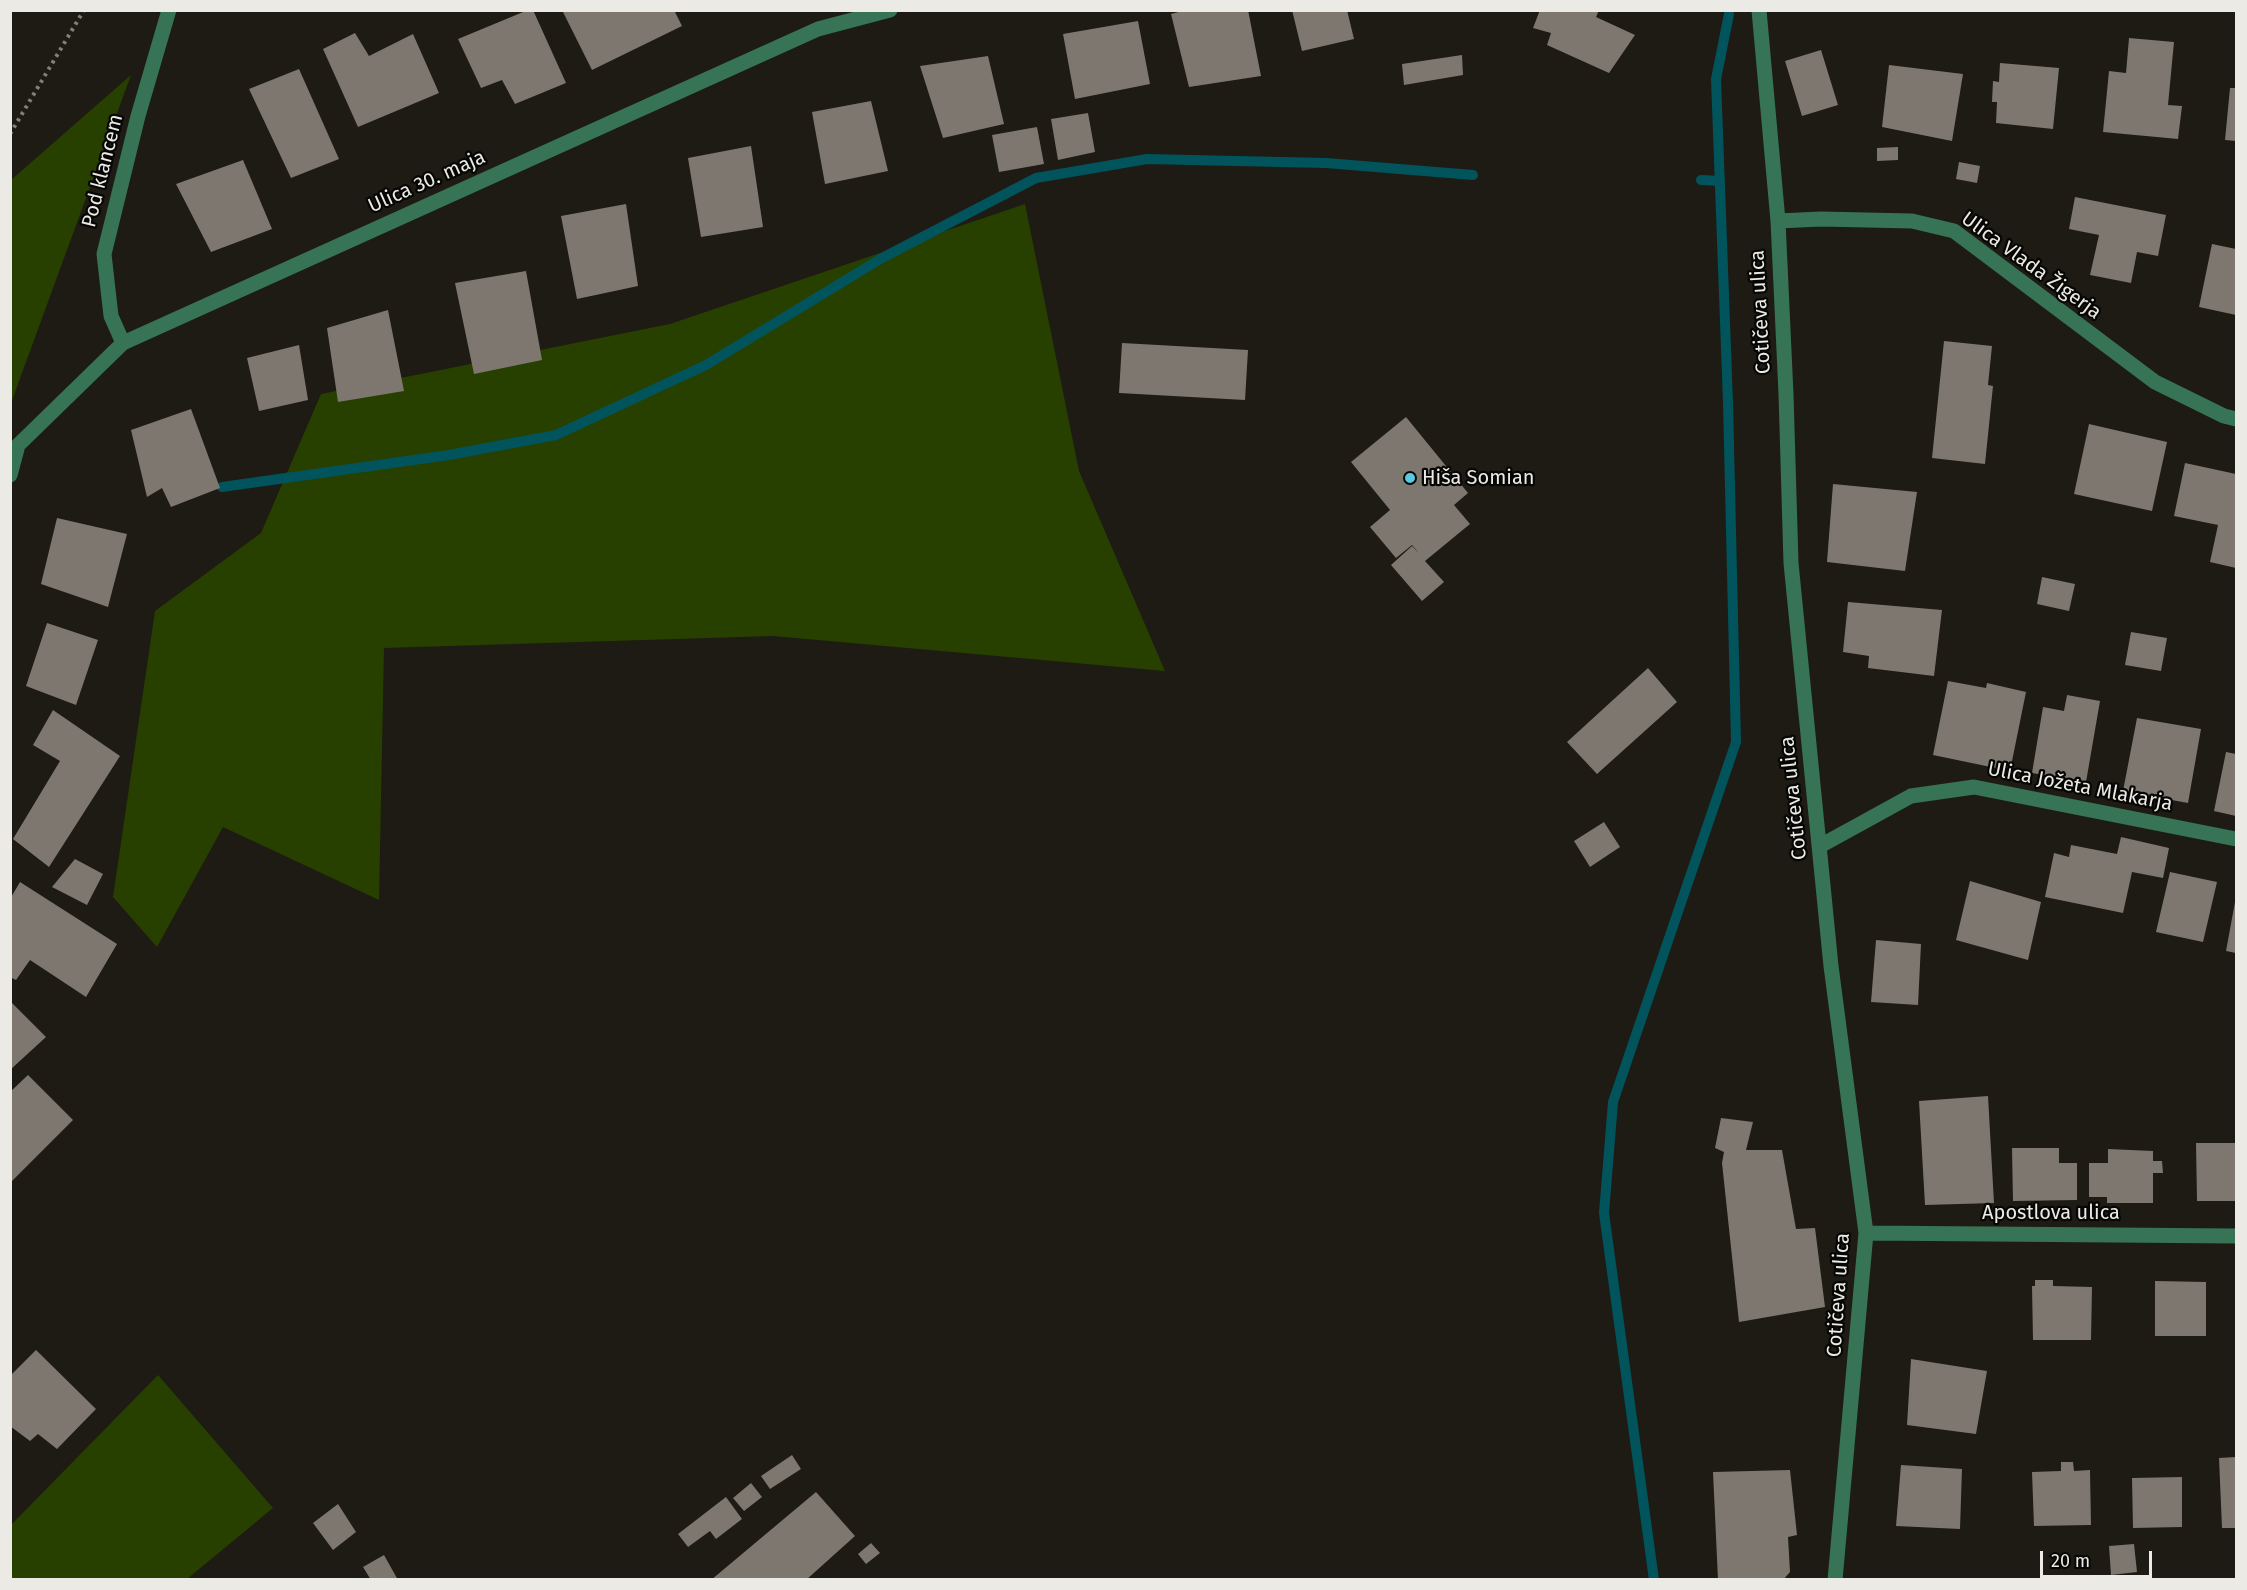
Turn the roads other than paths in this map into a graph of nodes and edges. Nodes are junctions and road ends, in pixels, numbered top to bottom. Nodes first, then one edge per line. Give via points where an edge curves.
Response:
1 (169, 10) edge
2 (890, 10) edge
3 (1759, 10) edge
4 (1778, 221) junction
5 (123, 343) junction
6 (2236, 419) edge
7 (14, 451) edge
8 (10, 474) edge
9 (2236, 839) edge
10 (1820, 846) junction
11 (1866, 1233) junction
12 (2236, 1236) edge
13 (1835, 1580) edge

1 - 5 street, Pod klancem via 104,254 111,316
2 - 5 street, Ulica 30. maja via 818,29
3 - 4 street, Cotičeva ulica
4 - 6 street, Ulica Vlada Žigerja via 1912,221 1954,231 2155,382
4 - 10 street, Cotičeva ulica via 1791,563
5 - 7 street, Ulica 30. maja
7 - 8 street
9 - 10 street, Ulica Jožeta Mlakarja via 1974,787 1911,796
10 - 11 street, Cotičeva ulica via 1831,966
11 - 12 street, Apostlova ulica
11 - 13 street, Cotičeva ulica

